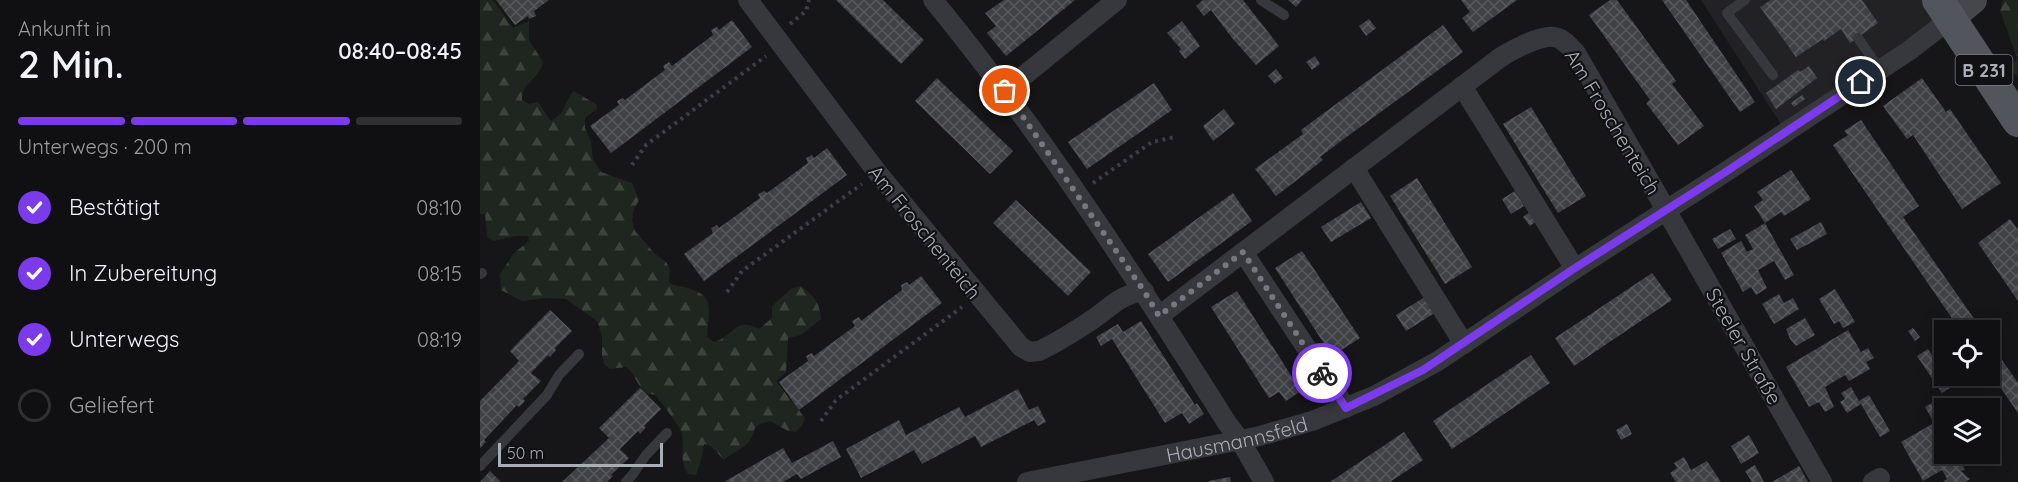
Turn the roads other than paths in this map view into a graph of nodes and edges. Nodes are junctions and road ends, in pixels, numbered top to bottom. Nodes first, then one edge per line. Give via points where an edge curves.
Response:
1 (748, 0) edge
2 (933, 0) edge
3 (1117, 0) edge
4 (1261, 0) edge
5 (1745, 0) edge
6 (1954, 6) edge
7 (1284, 15) dead end
8 (1858, 38) dead end
9 (1880, 70) junction
10 (1773, 75) dead end
11 (1462, 86) junction
12 (1005, 91) junction
13 (2018, 121) edge
14 (1354, 168) junction
15 (1667, 210) junction
16 (1243, 252) junction
17 (1575, 268) junction
18 (1144, 291) junction
19 (1159, 316) junction
20 (1464, 344) junction
21 (579, 354) dead end
22 (1346, 408) junction
23 (667, 433) dead end
24 (1240, 440) junction
25 (480, 466) edge
26 (626, 482) edge
27 (1027, 482) edge
28 (1264, 482) edge
29 (1822, 482) edge

1 - 18 street, Am Froschenteich via 877,172 1026,351 1034,352 1091,321 1129,293
2 - 12 street
3 - 12 street
4 - 7 lane
5 - 10 lane via 1727,13
6 - 9 street, Hausmannsfeld via 1910,50
6 - 13 main road, B 231
8 - 9 lane
9 - 15 street, Hausmannsfeld
11 - 14 street, Am Froschenteich
11 - 15 street, Am Froschenteich via 1515,48 1556,37 1576,53
11 - 17 street
12 - 18 street
14 - 16 street, Am Froschenteich
14 - 20 street
15 - 17 street, Hausmannsfeld
15 - 29 street, Steeler Straße
16 - 19 street, Am Froschenteich
16 - 22 street
17 - 20 street, Hausmannsfeld
18 - 19 street
19 - 24 street
20 - 22 street, Hausmannsfeld via 1423,370
21 - 25 lane via 547,395
22 - 24 street, Hausmannsfeld
23 - 26 lane
24 - 27 street, Hausmannsfeld
24 - 28 street

